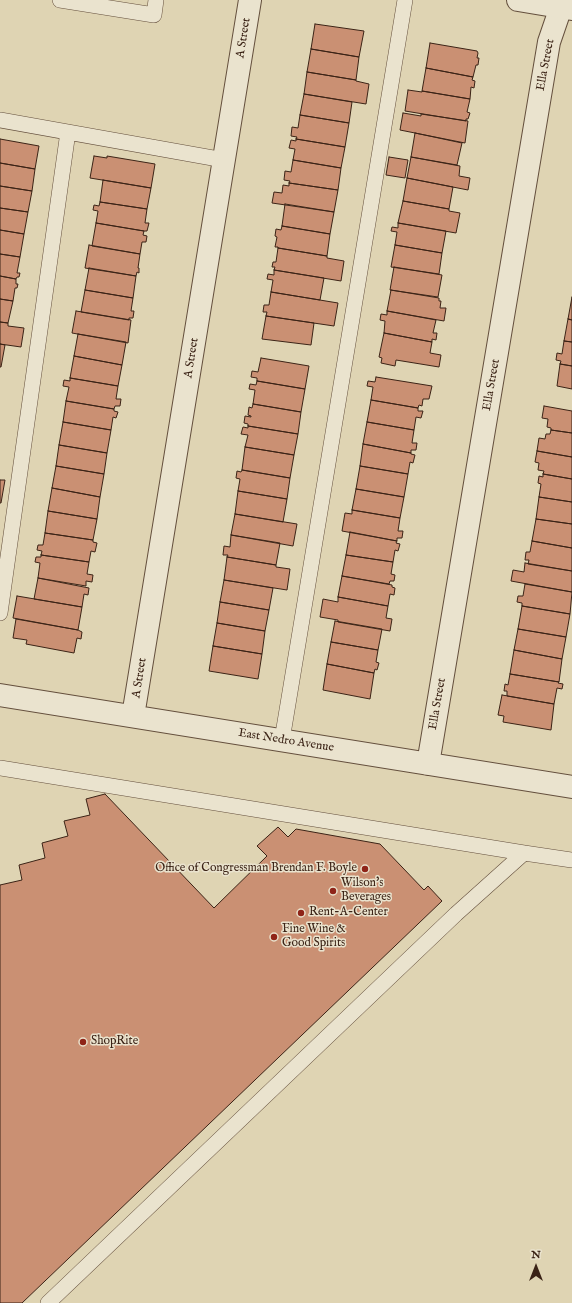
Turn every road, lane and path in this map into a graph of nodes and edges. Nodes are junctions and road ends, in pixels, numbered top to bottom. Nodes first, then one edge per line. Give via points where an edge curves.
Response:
1 (60, 0) edge
2 (156, 0) edge
3 (250, 0) edge
4 (405, 0) edge
5 (518, 0) edge
6 (566, 5) edge
7 (0, 120) edge
8 (68, 132) junction
9 (224, 160) junction
10 (0, 614) edge
11 (0, 694) edge
12 (133, 716) junction
13 (282, 740) junction
14 (428, 764) junction
15 (0, 768) edge
16 (572, 787) edge
17 (524, 853) junction
18 (572, 860) edge
19 (48, 1303) edge

1 - 2 lane via 154,15
3 - 9 street, A Street
4 - 13 lane
5 - 6 street
6 - 14 street, Ella Street via 549,42
7 - 8 lane
8 - 9 lane
8 - 10 lane
9 - 12 street, A Street
11 - 12 street, East Nedro Avenue
12 - 13 street, East Nedro Avenue
13 - 14 street, East Nedro Avenue
14 - 16 street, East Nedro Avenue
15 - 17 lane
17 - 18 lane
17 - 19 lane via 445,924

